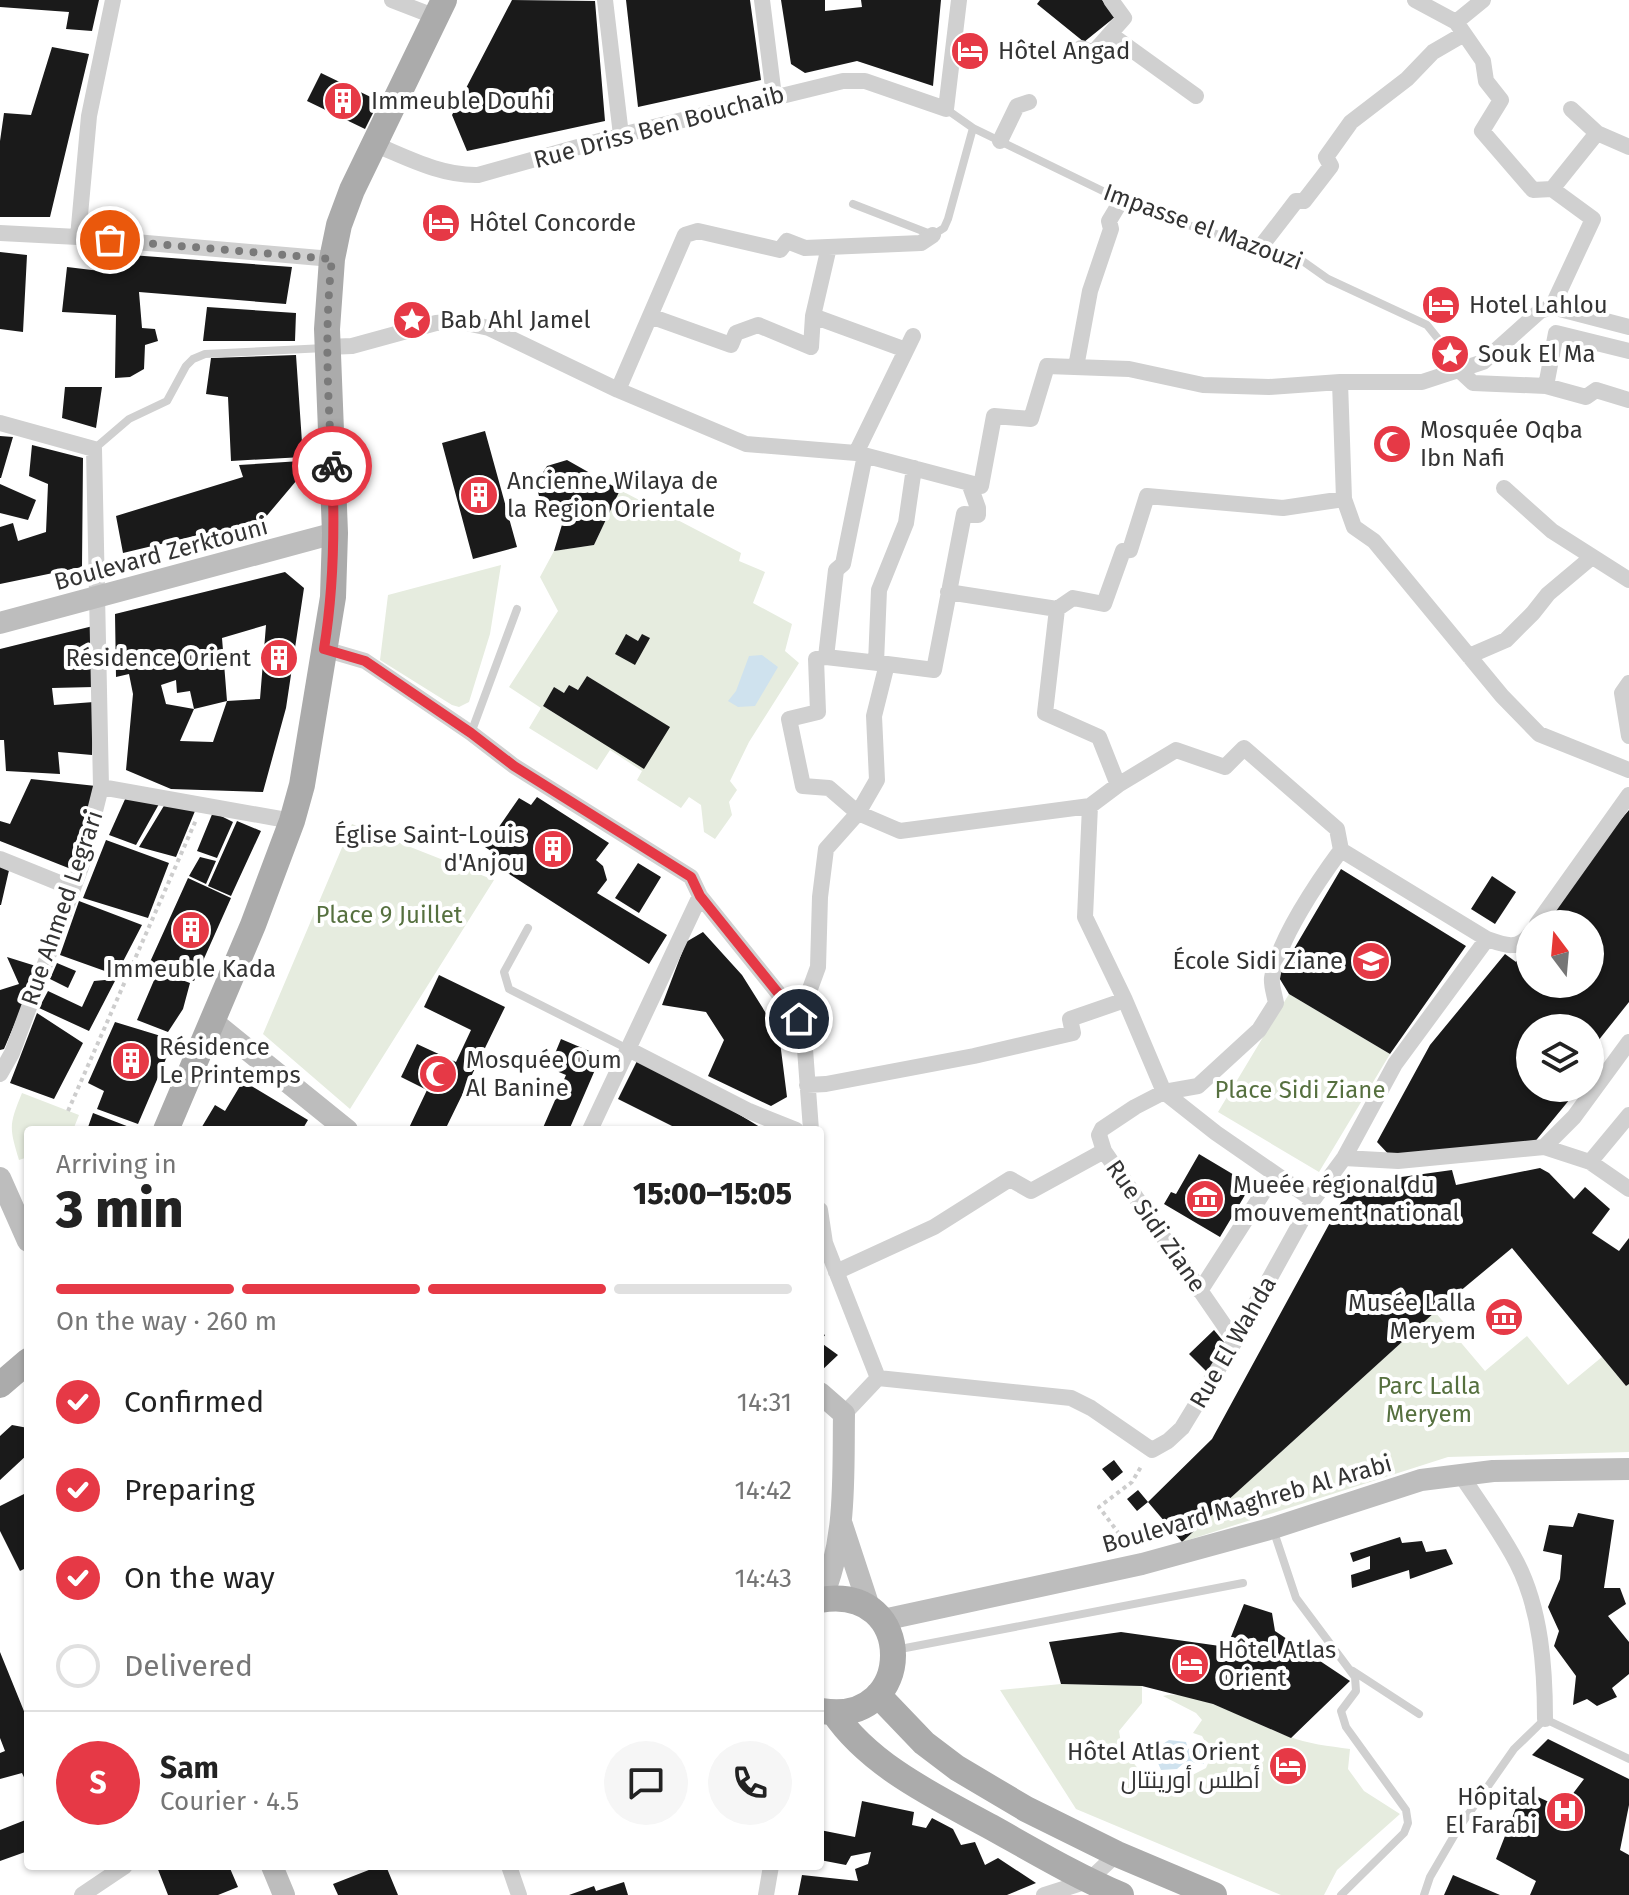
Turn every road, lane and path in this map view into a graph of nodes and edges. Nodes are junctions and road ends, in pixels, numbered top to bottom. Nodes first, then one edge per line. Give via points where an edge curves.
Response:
1 (113, 0) edge
2 (392, 0) edge
3 (605, 0) edge
4 (762, 0) edge
5 (959, 0) edge
6 (1111, 0) edge
7 (1415, 0) edge
8 (1483, 0) edge
9 (440, 8) edge
10 (1460, 28) junction
11 (1110, 34) junction
12 (1081, 48) dead end
13 (774, 96) junction
14 (1196, 96) dead end
15 (1029, 102) dead end
16 (946, 109) junction
17 (1571, 109) dead end
18 (973, 128) junction
19 (1597, 133) junction
20 (621, 135) junction
21 (1000, 141) junction
22 (374, 144) junction
23 (1629, 147) edge
24 (1552, 189) junction
25 (1121, 201) junction
26 (853, 204) dead end
27 (0, 233) edge
28 (933, 235) junction
29 (78, 237) junction
30 (829, 247) junction
31 (1259, 249) junction
32 (332, 259) junction
33 (1552, 307) junction
34 (650, 316) junction
35 (813, 316) junction
36 (1629, 327) edge
37 (327, 347) junction
38 (1628, 347) edge
39 (1455, 363) junction
40 (1076, 367) junction
41 (1340, 382) junction
42 (1546, 386) junction
43 (618, 390) junction
44 (1629, 400) edge
45 (0, 423) edge
46 (94, 449) junction
47 (861, 454) junction
48 (914, 468) junction
49 (969, 483) junction
50 (1504, 488) dead end
51 (1344, 499) junction
52 (335, 533) junction
53 (1592, 557) junction
54 (1629, 580) edge
55 (948, 592) junction
56 (99, 598) junction
57 (517, 609) dead end
58 (1057, 609) junction
59 (0, 623) edge
60 (324, 649) junction
61 (1469, 656) junction
62 (826, 657) junction
63 (882, 664) junction
64 (1629, 683) edge
65 (471, 733) junction
66 (1629, 736) edge
67 (1629, 770) edge
68 (1118, 785) junction
69 (101, 787) junction
70 (1629, 795) edge
71 (204, 803) junction
72 (1090, 806) junction
73 (858, 813) junction
74 (292, 821) junction
75 (1341, 850) junction
76 (0, 859) edge
77 (72, 888) junction
78 (700, 896) junction
79 (1547, 910) edge
80 (528, 928) dead end
81 (1487, 939) junction
82 (1516, 945) edge
83 (1125, 1000) junction
84 (799, 1019) junction
85 (212, 1021) junction
86 (1629, 1042) edge
87 (628, 1049) junction
88 (0, 1074) edge
89 (807, 1085) junction
90 (1164, 1092) junction
91 (68, 1111) dead end
92 (1629, 1115) edge
93 (168, 1126) edge
94 (342, 1126) edge
95 (592, 1126) edge
96 (786, 1126) edge
97 (811, 1126) edge
98 (1544, 1147) junction
99 (1104, 1151) junction
100 (1344, 1158) junction
101 (1590, 1162) junction
102 (1275, 1174) junction
103 (0, 1178) edge
104 (1629, 1189) edge
105 (1313, 1200) junction
106 (24, 1232) edge
107 (824, 1247) edge
108 (836, 1272) junction
109 (1200, 1291) junction
110 (1235, 1341) junction
111 (24, 1364) edge
112 (878, 1378) junction
113 (0, 1385) edge
114 (824, 1396) edge
115 (844, 1414) junction
116 (1152, 1450) junction
117 (1629, 1469) edge
118 (1461, 1475) junction
119 (842, 1524) junction
120 (1273, 1528) junction
121 (826, 1561) edge
122 (1142, 1564) junction
123 (1243, 1583) dead end
124 (824, 1592) edge
125 (824, 1600) edge
126 (876, 1614) junction
127 (894, 1650) junction
128 (1349, 1668) junction
129 (878, 1695) junction
130 (827, 1712) edge
131 (1419, 1714) dead end
132 (1545, 1719) junction
133 (1629, 1759) edge
134 (1026, 1809) junction
135 (1011, 1839) junction
136 (1117, 1854) junction
137 (119, 1870) edge
138 (274, 1870) edge
139 (510, 1870) edge
140 (770, 1870) edge
141 (1088, 1881) junction
142 (82, 1895) edge
143 (284, 1895) edge
144 (519, 1895) edge
145 (766, 1895) edge
146 (1044, 1895) edge
147 (1121, 1895) edge
148 (1214, 1895) edge
149 (1341, 1895) edge
150 (1424, 1895) edge

1 - 29 street via 89,116
2 - 9 street
3 - 20 street
4 - 13 street
5 - 16 street
6 - 11 street via 1124,18
7 - 10 street
8 - 10 street
9 - 22 main road
10 - 24 street via 1501,100 1482,131 1533,190
10 - 31 street via 1407,79 1351,122 1326,157 1331,166
11 - 12 street via 1093,53
11 - 14 street
13 - 16 street, Rue Driss Ben Bouchaib via 865,81
13 - 20 street, Rue Driss Ben Bouchaib
15 - 21 street via 1017,106
16 - 18 lane, Impasse el Mazouzi
17 - 19 street
18 - 21 lane, Impasse el Mazouzi
18 - 28 lane via 948,219
19 - 23 street
19 - 24 street
20 - 22 street, Rue Driss Ben Bouchaib via 478,175 456,176
21 - 25 lane, Impasse el Mazouzi
22 - 32 main road via 339,225
24 - 33 street via 1593,219
25 - 31 lane, Impasse el Mazouzi
25 - 40 street via 1109,221 1111,229 1090,291
26 - 28 lane
27 - 29 street
28 - 30 street via 921,243
29 - 32 street
30 - 34 street via 805,248 787,241 780,250 698,231 685,235
30 - 35 street
31 - 39 lane, Impasse el Mazouzi via 1304,262 1328,279 1427,325
32 - 37 main road
33 - 36 street
33 - 39 street via 1540,311 1483,362
34 - 35 street via 731,345 736,333 758,325 811,347
34 - 43 street
35 - 47 street via 910,343
37 - 43 street via 457,321 489,328
37 - 46 lane via 193,359 167,401 129,419
37 - 52 main road
38 - 42 street via 1556,333
39 - 41 street via 1422,382
39 - 42 street via 1473,383
40 - 41 street via 1129,369 1203,385
40 - 49 street via 1047,366 1031,419 994,416 981,486
41 - 51 street
42 - 44 street via 1586,397 1596,390
43 - 47 street via 746,444
45 - 46 street
46 - 56 street, Rue Ahmed Legrari
47 - 48 street
47 - 62 street via 843,564 836,570
48 - 49 street
48 - 63 street via 906,523 879,590
49 - 55 street via 978,515 964,514
50 - 53 street via 1552,531
51 - 58 street via 1283,508 1147,496 1130,550 1123,551 1104,604 1073,598
51 - 61 street via 1354,527 1374,541
52 - 56 street, Boulevard Zerktouni
52 - 60 main road via 333,597
53 - 54 street
53 - 61 street via 1506,640
55 - 58 street
55 - 63 street via 934,670
56 - 59 street, Boulevard Zerktouni
56 - 69 street, Rue Ahmed Legrari
57 - 65 lane
58 - 68 street via 1045,713 1099,737
60 - 65 street via 365,661
60 - 74 main road
61 - 67 street via 1539,734
62 - 63 street
62 - 73 street via 816,659 818,712 789,719 803,786 829,788
63 - 73 street via 874,716 877,780
64 - 66 street via 1622,693
65 - 78 street via 514,766 691,877
68 - 72 street
68 - 75 street via 1176,750 1225,767 1244,748 1337,829
69 - 71 street
69 - 77 street, Rue Ahmed Legrari
70 - 79 street
71 - 74 street
71 - 91 path
72 - 73 street via 900,831
72 - 83 street via 1085,917
73 - 84 street via 826,849 818,967
74 - 85 main road
75 - 81 street
75 - 90 street via 1289,932 1271,980 1276,1003 1259,1030 1198,1086
76 - 77 street
77 - 88 street, Rue Ahmed Legrari
78 - 84 street
78 - 87 street
80 - 87 lane via 504,972 509,989
81 - 82 street
81 - 100 street, Rue El Wahda via 1395,1064
83 - 89 street via 1070,1019 1073,1033
83 - 90 street
84 - 89 street
85 - 93 main road
85 - 94 street
86 - 98 street via 1569,1123
87 - 95 street
87 - 96 street
89 - 97 street
90 - 99 street, Rue Sidi Ziane via 1102,1129 1099,1141
90 - 102 street
92 - 101 street
98 - 100 street via 1414,1160
98 - 101 street
99 - 108 street via 1031,1191 1010,1179 934,1227
99 - 109 street, Rue Sidi Ziane
100 - 105 street, Rue El Wahda
101 - 104 street
102 - 105 street
102 - 109 street
103 - 106 street
105 - 110 street, Rue El Wahda
107 - 108 street
108 - 112 street
109 - 110 street, Rue Sidi Ziane
110 - 116 street, Rue El Wahda via 1182,1428
111 - 113 main road
112 - 115 street
112 - 116 street via 1071,1398
114 - 115 street
115 - 119 street
116 - 122 path via 1132,1482 1099,1507
117 - 118 street, Boulevard Maghreb Al Arabi
118 - 120 street, Boulevard Maghreb Al Arabi via 1421,1480
118 - 132 street via 1502,1536 1527,1587 1545,1681
119 - 121 street
119 - 126 street
120 - 122 street, Boulevard Maghreb Al Arabi
120 - 128 lane via 1296,1598
121 - 124 street via 829,1581
122 - 126 street, Boulevard Maghreb Al Arabi
123 - 127 lane
125 - 126 main road via 845,1598
126 - 127 main road
127 - 129 main road via 891,1674
128 - 131 lane
128 - 149 lane via 1357,1685 1341,1718 1398,1796 1408,1823
129 - 130 main road via 858,1709
129 - 134 main road via 924,1743
130 - 135 main road via 887,1764
132 - 133 lane
132 - 150 lane via 1514,1749 1442,1854
134 - 135 street
134 - 136 main road
135 - 141 main road
136 - 141 street
136 - 148 main road
137 - 142 street
138 - 143 street
139 - 144 street
140 - 145 street
141 - 146 street
141 - 147 main road

